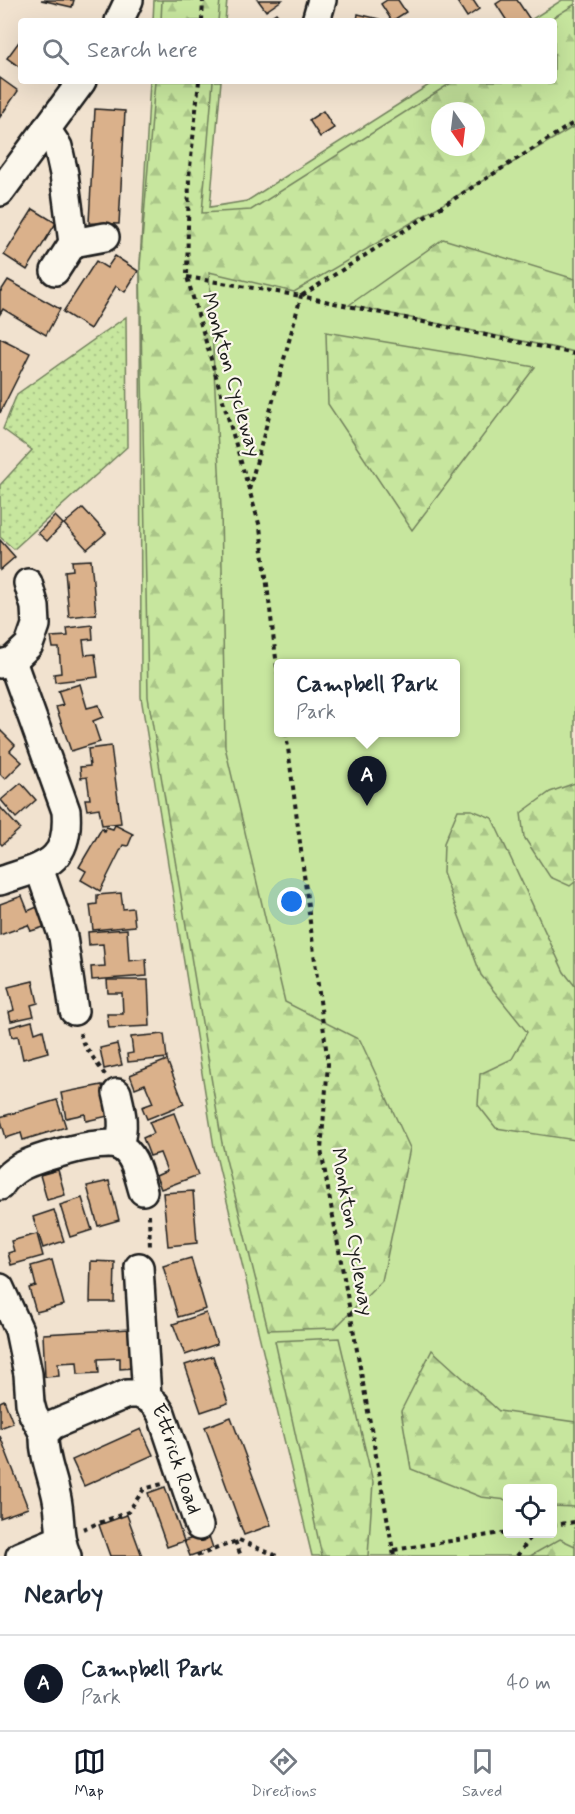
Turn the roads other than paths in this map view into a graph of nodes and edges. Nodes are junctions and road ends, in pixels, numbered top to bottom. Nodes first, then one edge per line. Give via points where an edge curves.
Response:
1 (129, 0) edge
2 (322, 0) edge
3 (120, 18) edge
4 (317, 18) edge
5 (80, 84) edge
6 (46, 129) junction
7 (0, 192) edge
8 (105, 237) dead end
9 (73, 243) junction
10 (55, 271) dead end
11 (28, 584) dead end
12 (6, 662) edge
13 (39, 868) junction
14 (0, 881) edge
15 (74, 1011) road end
16 (117, 1093) road end
17 (119, 1146) junction
18 (0, 1186) edge
19 (143, 1191) road end
20 (139, 1267) road end
21 (0, 1288) edge
22 (147, 1398) junction
23 (44, 1434) junction
24 (199, 1526) dead end
25 (64, 1548) edge
26 (20, 1556) edge

1 - 3 street
2 - 4 street
5 - 6 street
6 - 7 street
6 - 9 street via 58,147
8 - 9 street
9 - 10 street
11 - 12 street via 36,625 29,645
12 - 13 street via 66,811 65,840 60,851
13 - 14 street
13 - 15 street via 63,937
16 - 17 street via 123,1114
17 - 18 street via 96,1144 35,1161 19,1168
17 - 19 street via 132,1158
20 - 22 street, Ettrick Road
21 - 23 street via 19,1330 30,1403
22 - 23 street, Ettrick Road via 127,1394 53,1425
22 - 24 street, Ettrick Road via 161,1413
23 - 25 street via 43,1450 59,1507
25 - 26 street

